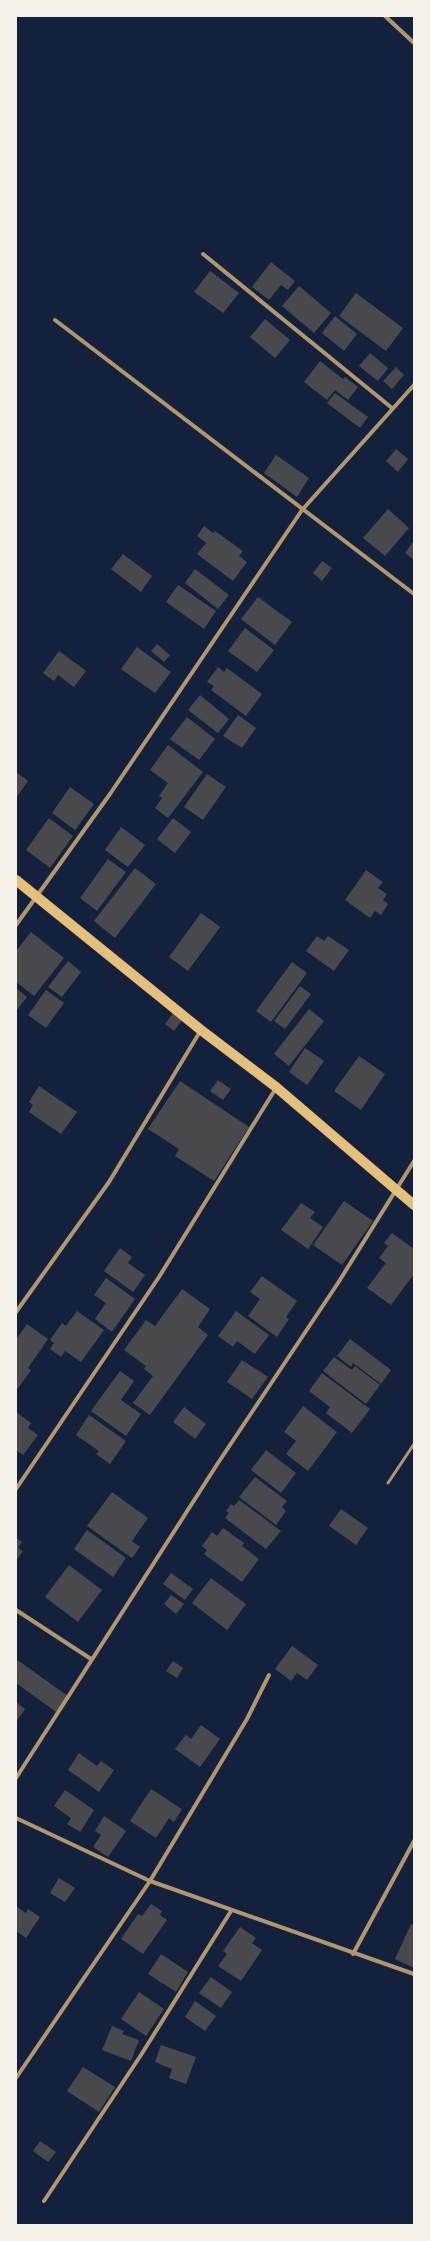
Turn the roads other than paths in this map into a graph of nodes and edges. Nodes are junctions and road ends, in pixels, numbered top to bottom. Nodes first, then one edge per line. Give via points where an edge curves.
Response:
1 (385, 16) edge
2 (414, 43) edge
3 (203, 254) dead end
4 (55, 320) dead end
5 (414, 385) edge
6 (392, 408) junction
7 (302, 510) junction
8 (414, 594) edge
9 (16, 880) edge
10 (37, 897) junction
11 (16, 925) edge
12 (201, 1030) junction
13 (276, 1087) junction
14 (414, 1161) edge
15 (395, 1190) junction
16 (414, 1205) edge
17 (16, 1312) edge
18 (414, 1444) edge
19 (388, 1484) dead end
20 (16, 1489) edge
21 (16, 1610) edge
22 (91, 1658) junction
23 (269, 1675) dead end
24 (16, 1778) edge
25 (16, 1818) edge
26 (414, 1841) edge
27 (150, 1882) junction
28 (231, 1911) junction
29 (353, 1954) junction
30 (414, 1974) edge
31 (16, 2078) edge
32 (44, 2201) dead end

1 - 2 street
3 - 6 street
4 - 7 street
5 - 6 street
6 - 7 street
7 - 8 street
7 - 10 street
9 - 10 main road
10 - 11 street
10 - 12 main road
12 - 13 main road
12 - 17 street via 110,1182
13 - 15 main road
13 - 20 street via 159,1278
14 - 15 street
15 - 16 main road
15 - 22 street via 338,1283
18 - 19 lane
21 - 22 street
22 - 24 street
23 - 27 street via 243,1725
25 - 27 street
26 - 29 street
27 - 28 street
27 - 31 street
28 - 29 street
28 - 32 street via 141,2055
29 - 30 street

